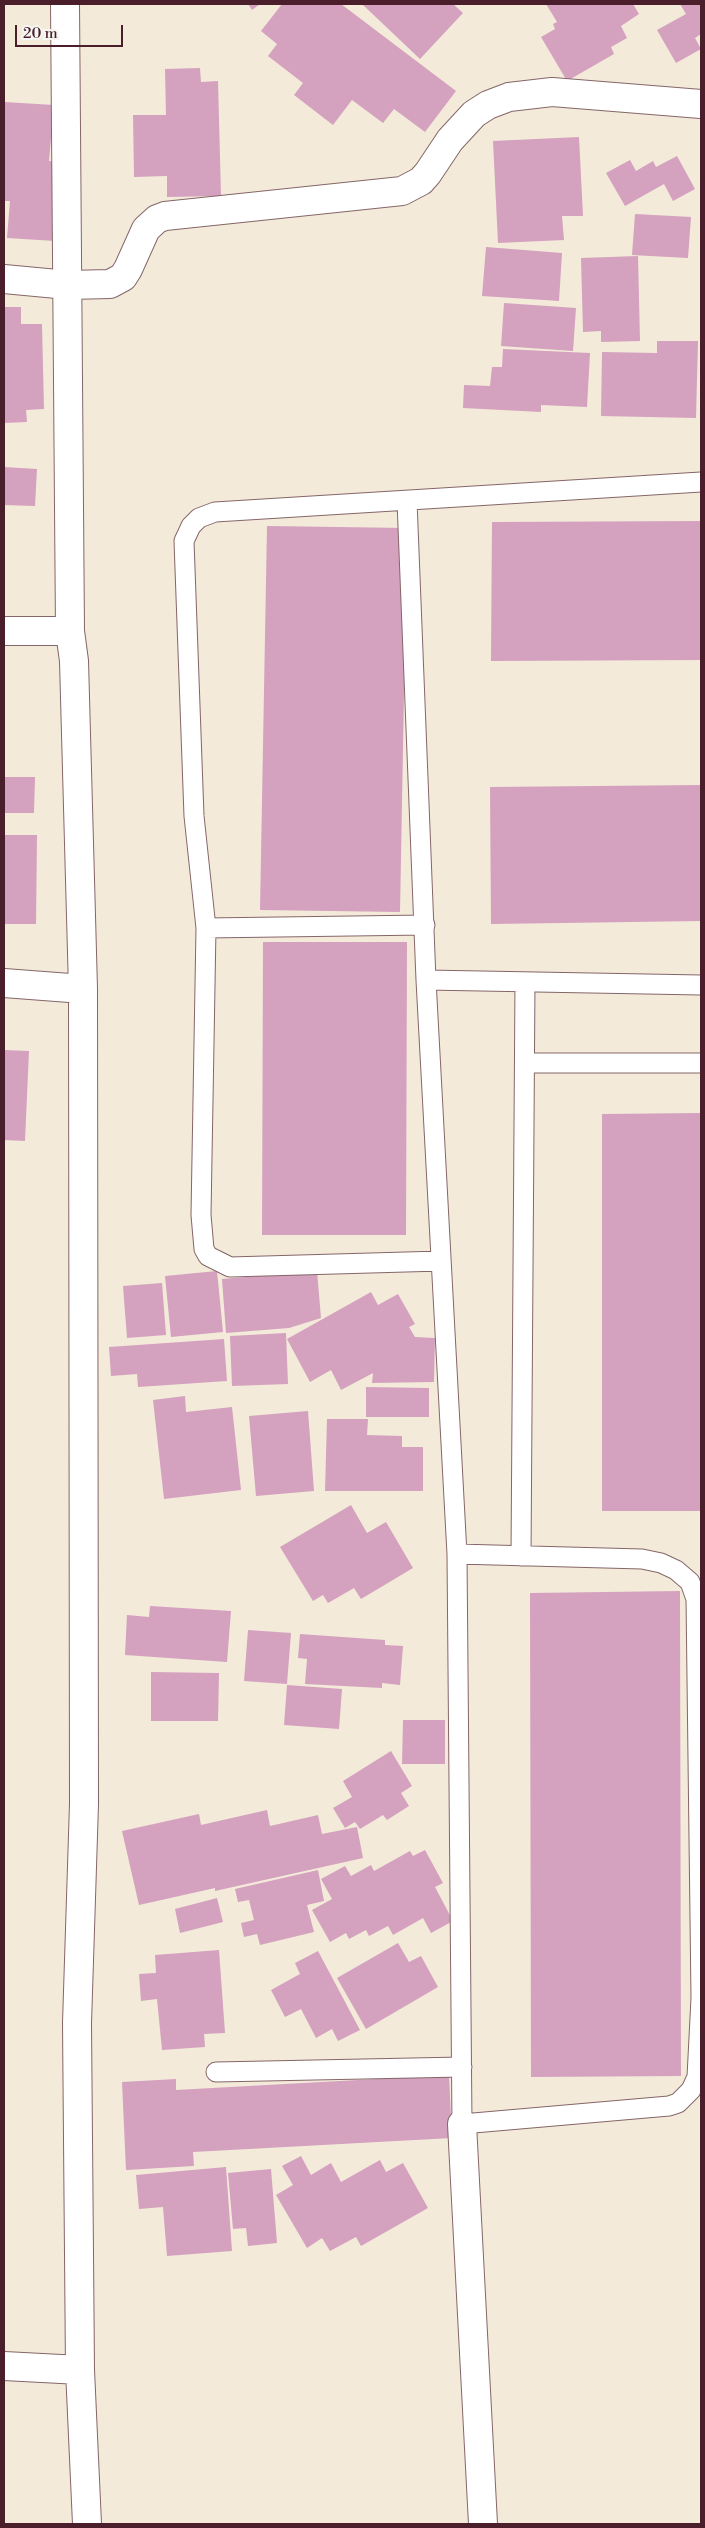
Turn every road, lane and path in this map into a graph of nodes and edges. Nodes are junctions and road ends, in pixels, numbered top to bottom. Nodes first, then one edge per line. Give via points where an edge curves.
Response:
1 (65, 4) edge
2 (701, 104) edge
3 (4, 279) edge
4 (68, 285) junction
5 (701, 482) edge
6 (407, 501) junction
7 (4, 631) edge
8 (70, 631) junction
9 (425, 925) junction
10 (206, 928) junction
11 (426, 980) junction
12 (525, 982) junction
13 (4, 983) edge
14 (701, 984) edge
15 (83, 989) junction
16 (525, 1062) junction
17 (701, 1063) edge
18 (441, 1261) junction
19 (456, 1554) junction
20 (521, 1556) junction
21 (701, 1998) edge
22 (462, 2067) junction
23 (216, 2072) dead end
24 (462, 2124) junction
25 (4, 2366) edge
26 (80, 2370) junction
27 (87, 2524) edge
28 (483, 2524) edge

1 - 4 street
2 - 4 street via 552,92 509,98 474,114 456,133 428,173 412,187 388,194 165,216 146,229 128,269 116,282 102,286
3 - 4 street
4 - 8 street
5 - 6 lane
6 - 9 lane
6 - 10 lane via 215,512 199,518 187,533 183,549 194,816
7 - 8 street
8 - 15 street via 74,661
9 - 10 lane
9 - 11 lane
10 - 18 lane via 201,1215 202,1242 208,1256 230,1267
11 - 12 lane
11 - 18 lane
12 - 14 lane
12 - 16 lane
13 - 15 street
15 - 26 street via 84,1804 77,2022
16 - 17 lane
16 - 20 lane
18 - 19 lane
19 - 20 lane
19 - 22 lane
20 - 21 lane via 642,1559 662,1563 690,1582 696,1598
21 - 24 lane via 697,2077 691,2090 678,2103
22 - 23 lane
22 - 24 lane
24 - 28 street
25 - 26 street
26 - 27 street

